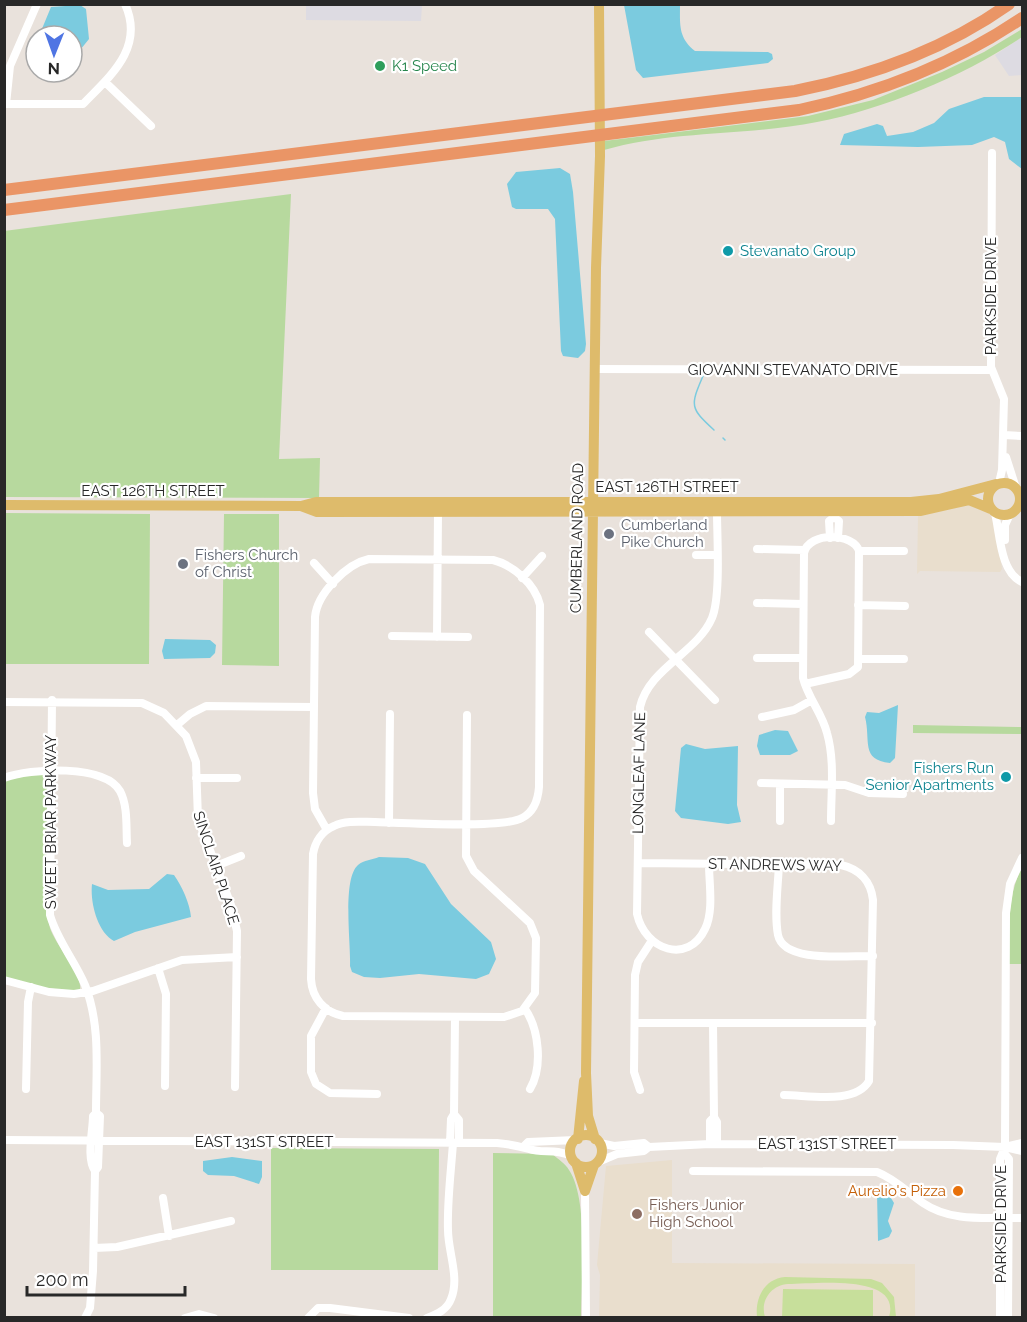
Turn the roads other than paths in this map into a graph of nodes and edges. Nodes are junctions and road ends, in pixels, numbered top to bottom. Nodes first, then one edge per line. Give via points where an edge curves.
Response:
1 (37, 4) edge
2 (125, 4) edge
3 (599, 4) edge
4 (1007, 4) edge
5 (1023, 18) edge
6 (105, 82) junction
7 (5, 104) edge
8 (151, 126) dead end
9 (992, 153) dead end
10 (4, 190) edge
11 (4, 210) edge
12 (594, 369) junction
13 (992, 370) junction
14 (1004, 435) junction
15 (1023, 436) edge
16 (998, 484) junction
17 (1019, 491) edge
18 (4, 505) edge
19 (301, 506) junction
20 (592, 507) junction
21 (834, 510) junction
22 (993, 511) junction
23 (438, 512) junction
24 (717, 512) junction
25 (1015, 513) edge
26 (834, 538) junction
27 (757, 549) dead end
28 (805, 550) junction
29 (859, 551) junction
30 (904, 551) dead end
31 (696, 555) dead end
32 (716, 555) junction
33 (1005, 555) junction
34 (542, 556) dead end
35 (437, 559) junction
36 (314, 563) dead end
37 (522, 578) junction
38 (1023, 582) edge
39 (333, 584) junction
40 (757, 603) dead end
41 (803, 604) junction
42 (858, 605) junction
43 (905, 606) dead end
44 (649, 633) dead end
45 (392, 636) dead end
46 (437, 637) junction
47 (468, 637) dead end
48 (756, 658) dead end
49 (803, 658) junction
50 (858, 659) junction
51 (904, 659) dead end
52 (676, 660) junction
53 (805, 684) junction
54 (52, 700) junction
55 (715, 700) dead end
56 (812, 700) junction
57 (4, 702) edge
58 (314, 707) junction
59 (390, 714) dead end
60 (467, 715) dead end
61 (762, 717) dead end
62 (177, 725) junction
63 (51, 772) junction
64 (4, 778) edge
65 (196, 778) junction
66 (237, 778) dead end
67 (761, 783) dead end
68 (780, 784) junction
69 (831, 784) junction
70 (903, 794) dead end
71 (780, 821) dead end
72 (831, 821) dead end
73 (389, 823) junction
74 (466, 823) junction
75 (327, 830) junction
76 (127, 843) dead end
77 (241, 856) dead end
78 (1023, 858) edge
79 (638, 863) junction
80 (710, 864) junction
81 (778, 864) junction
82 (216, 866) junction
83 (651, 942) junction
84 (873, 956) junction
85 (237, 957) junction
86 (158, 968) junction
87 (4, 980) edge
88 (31, 987) junction
89 (87, 992) junction
90 (326, 1008) junction
91 (525, 1009) junction
92 (455, 1017) junction
93 (635, 1023) junction
94 (713, 1023) junction
95 (872, 1023) junction
96 (586, 1072) junction
97 (165, 1086) dead end
98 (235, 1087) dead end
99 (26, 1089) dead end
100 (530, 1089) dead end
101 (640, 1090) dead end
102 (377, 1094) dead end
103 (784, 1095) dead end
104 (577, 1139) junction
105 (4, 1140) edge
106 (96, 1141) junction
107 (597, 1141) junction
108 (454, 1143) junction
109 (1023, 1143) edge
110 (713, 1144) junction
111 (524, 1146) junction
112 (649, 1146) junction
113 (1004, 1150) junction
114 (1023, 1151) edge
115 (573, 1159) junction
116 (596, 1164) junction
117 (693, 1171) dead end
118 (585, 1191) junction
119 (163, 1198) dead end
120 (1004, 1217) junction
121 (1023, 1218) edge
122 (231, 1221) dead end
123 (169, 1236) junction
124 (94, 1248) junction
125 (90, 1308) junction
126 (439, 1316) edge
127 (85, 1317) edge
128 (94, 1317) edge
129 (184, 1317) edge
130 (214, 1317) edge
131 (308, 1317) edge
132 (409, 1317) edge
133 (427, 1317) edge
134 (586, 1317) edge
135 (1000, 1317) edge
136 (1008, 1317) edge

1 - 7 street via 10,66
2 - 6 street via 131,25 130,43 122,63
3 - 12 main road, CUMBERLAND ROAD via 600,156
4 - 10 highway via 939,45 902,62 795,92
5 - 11 highway via 926,72 873,92 799,110
6 - 7 street via 83,105
6 - 8 street
9 - 13 street, PARKSIDE DRIVE
12 - 13 street, GIOVANNI STEVANATO DRIVE
12 - 20 main road, CUMBERLAND ROAD
13 - 14 street, PARKSIDE DRIVE via 1004,399
14 - 15 street
14 - 16 street, PARKSIDE DRIVE
14 - 17 street, PARKSIDE DRIVE via 1007,463
16 - 17 main road via 1011,484
16 - 21 main road, EAST 126TH STREET via 930,501
16 - 22 main road via 988,496
17 - 25 main road via 1020,504
18 - 19 main road, EAST 126TH STREET
19 - 20 main road, EAST 126TH STREET via 316,501
19 - 23 main road, EAST 126TH STREET via 317,512
20 - 21 main road, EAST 126TH STREET
20 - 23 main road, EAST 126TH STREET
20 - 24 main road, EAST 126TH STREET
20 - 96 main road, CUMBERLAND ROAD
21 - 22 main road, EAST 126TH STREET via 920,511 969,500
21 - 24 main road, EAST 126TH STREET
21 - 26 street via 829,521
22 - 25 main road
22 - 33 street
23 - 35 street
24 - 32 street, LONGLEAF LANE
25 - 33 street via 1005,525
26 - 28 street via 811,540
26 - 29 street via 851,540
27 - 28 street
28 - 41 street
29 - 30 street
29 - 42 street
31 - 32 street
32 - 52 street, LONGLEAF LANE via 716,600 711,620
33 - 38 street via 1009,572
34 - 37 street
35 - 37 street via 493,560 508,564
35 - 39 street via 363,560
35 - 46 street
36 - 39 street
37 - 74 street via 534,591 541,610 539,787 535,805 527,815 511,823
39 - 58 street via 316,610
40 - 41 street
41 - 49 street
42 - 43 street
42 - 50 street
44 - 52 street
45 - 46 street
46 - 47 street
48 - 49 street
49 - 53 street
50 - 51 street
50 - 53 street via 853,673
52 - 55 street
52 - 79 street, LONGLEAF LANE via 647,690 640,707
53 - 56 street
54 - 57 street
54 - 62 street via 142,704 164,713
54 - 63 street, SWEET BRIAR PARKWAY
56 - 61 street via 794,710
56 - 69 street via 827,732
58 - 62 street via 206,706
58 - 75 street via 313,801
59 - 73 street
60 - 74 street
62 - 65 street, SINCLAIR PLACE via 194,753
63 - 64 street
63 - 76 street via 93,773 112,781 123,800
63 - 89 street, SWEET BRIAR PARKWAY via 50,915
65 - 66 street
65 - 82 street, SINCLAIR PLACE via 198,819
67 - 68 street
68 - 69 street
68 - 71 street
69 - 70 street via 869,793
69 - 72 street
73 - 74 street
73 - 75 street via 341,823
74 - 91 street via 465,849 471,866 525,918 535,933 537,989
75 - 90 street via 313,854 311,955 312,990
77 - 82 street
78 - 113 street, PARKSIDE DRIVE via 1013,876 1006,904
79 - 80 street, ST ANDREWS WAY
79 - 83 street, LONGLEAF LANE via 637,917
80 - 81 street, ST ANDREWS WAY
80 - 83 street via 704,932 692,944 680,948
81 - 84 street, ST ANDREWS WAY via 841,865 860,873 873,892
81 - 84 street via 778,934 785,947 799,954
82 - 85 street, SINCLAIR PLACE via 234,914
83 - 93 street via 637,966
84 - 95 street, ST ANDREWS WAY
85 - 86 street via 192,957
85 - 98 street, SINCLAIR PLACE
86 - 89 street
86 - 97 street via 166,994
87 - 88 street
88 - 89 street via 61,993
88 - 99 street
89 - 106 street, SWEET BRIAR PARKWAY via 95,1025 96,1113 100,1116
90 - 92 street via 349,1016
90 - 102 street via 311,1036 311,1072 316,1084 330,1093
91 - 92 street via 509,1017
91 - 100 street via 536,1032 536,1075
92 - 108 street via 454,1114 459,1120
93 - 94 street
93 - 101 street via 634,1072
94 - 95 street
94 - 110 street
95 - 103 street, ST ANDREWS WAY via 871,1076 864,1089 857,1093
96 - 104 main road, CUMBERLAND ROAD
96 - 107 main road, CUMBERLAND ROAD via 588,1116
104 - 107 main road via 588,1136
104 - 111 street, EAST 131ST STREET via 528,1142
104 - 115 main road via 571,1148
105 - 106 street, EAST 131ST STREET
106 - 108 street, EAST 131ST STREET
106 - 124 street, SWEET BRIAR PARKWAY via 92,1167
107 - 112 street, EAST 131ST STREET via 614,1146
107 - 116 main road via 602,1151
108 - 111 street, EAST 131ST STREET
108 - 126 street via 448,1230 455,1285 451,1300
109 - 113 street, EAST 131ST STREET
110 - 112 street, EAST 131ST STREET
110 - 113 street, EAST 131ST STREET
111 - 115 street, EAST 131ST STREET via 555,1150
112 - 116 street, EAST 131ST STREET via 644,1151 617,1154
113 - 114 street, EAST 131ST STREET
113 - 120 street, PARKSIDE DRIVE via 1000,1159
115 - 116 main road via 583,1167
115 - 118 main road
116 - 118 main road
117 - 120 street via 877,1172 889,1176 943,1214
118 - 134 street
119 - 123 street
120 - 121 street
120 - 135 street, PARKSIDE DRIVE
120 - 136 street, PARKSIDE DRIVE
122 - 123 street
123 - 124 street via 117,1248
124 - 125 street, SWEET BRIAR PARKWAY
125 - 127 street, SWEET BRIAR PARKWAY
125 - 128 street, SWEET BRIAR PARKWAY
126 - 133 street
129 - 130 street
131 - 132 street via 318,1308 330,1308

